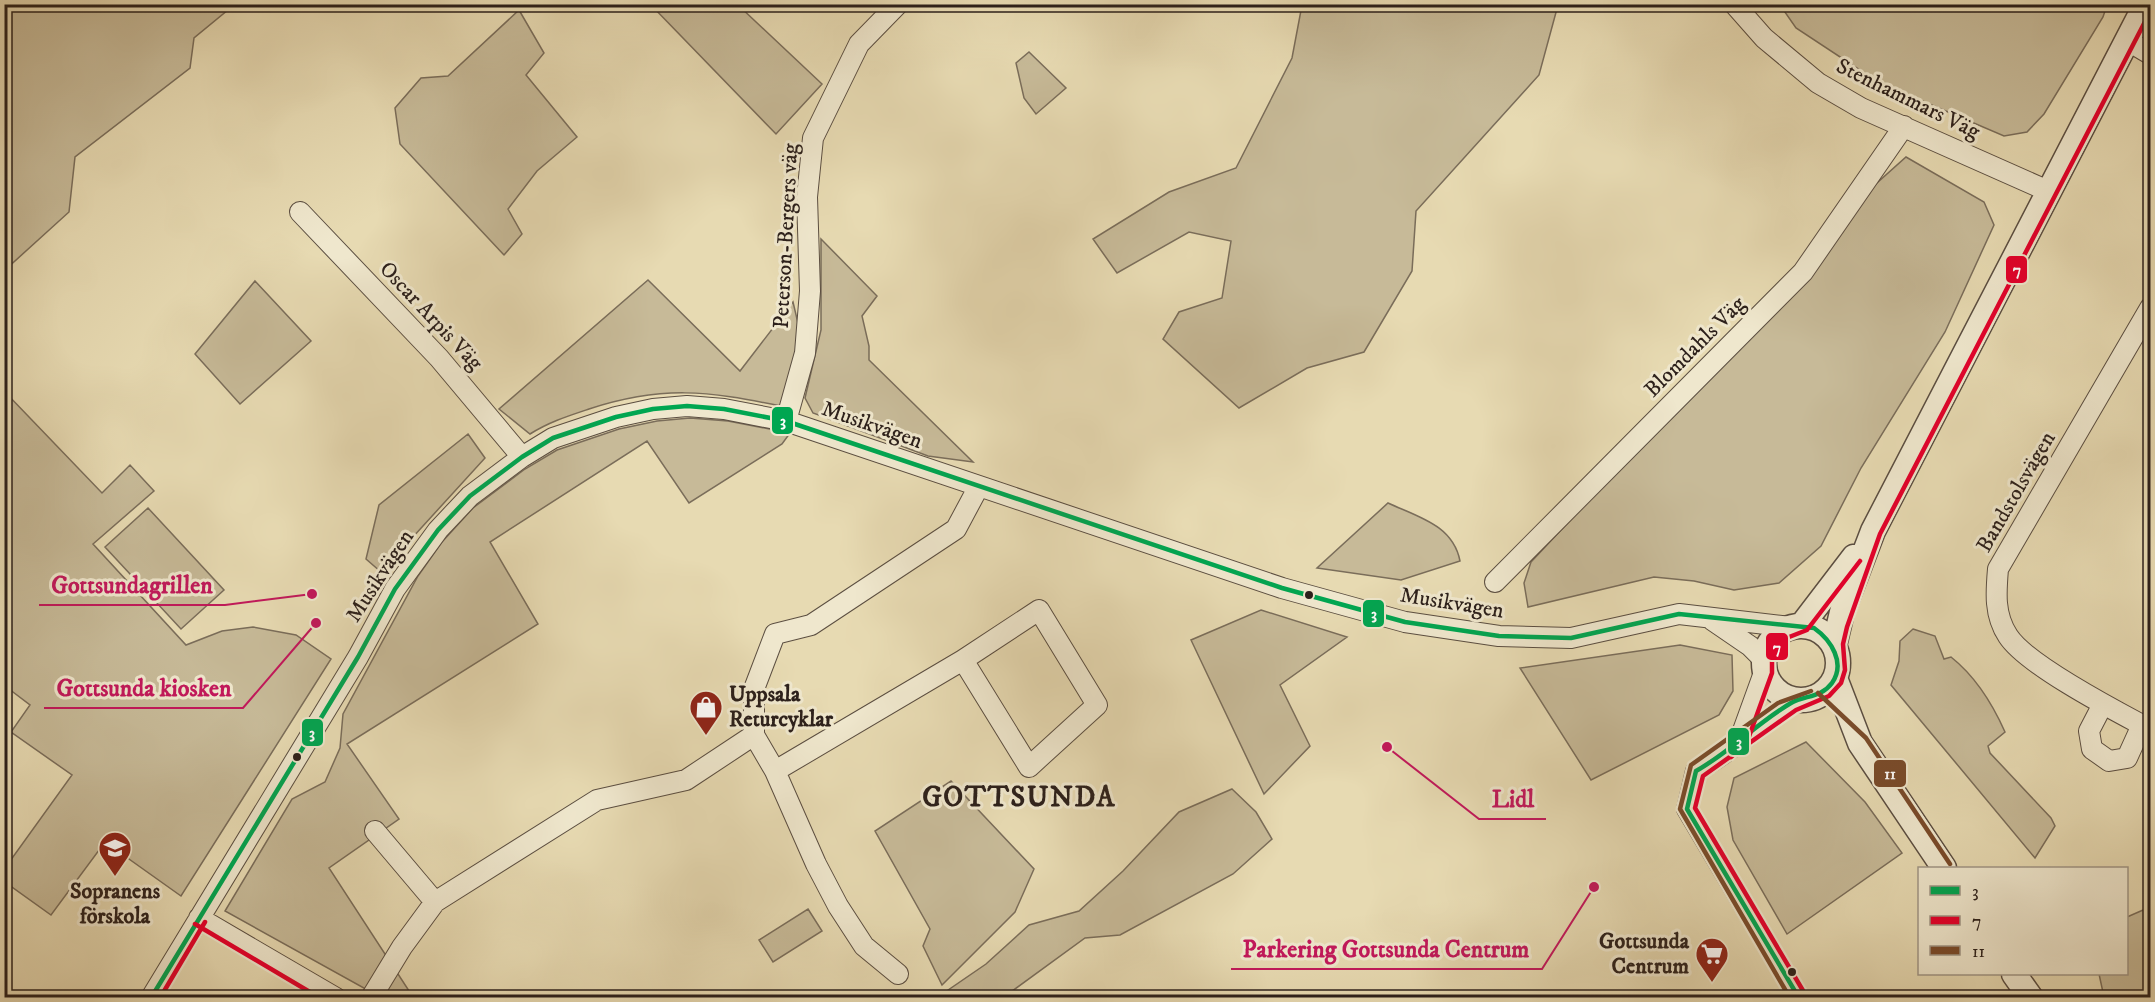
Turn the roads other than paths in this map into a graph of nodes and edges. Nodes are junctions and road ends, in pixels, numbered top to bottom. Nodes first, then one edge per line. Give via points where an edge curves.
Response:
1 (898, 4) edge
2 (1734, 4) edge
3 (2146, 4) edge
4 (2128, 41) junction
5 (2151, 54) edge
6 (1904, 126) junction
7 (2048, 191) junction
8 (300, 212) dead end
9 (2151, 308) edge
10 (786, 421) junction
11 (522, 456) junction
12 (979, 486) junction
13 (1873, 531) junction
14 (1495, 582) dead end
15 (1707, 617) junction
16 (1797, 626) junction
17 (1834, 646) junction
18 (963, 660) junction
19 (1765, 665) junction
20 (1835, 678) junction
21 (1805, 699) junction
22 (2103, 704) dead end
23 (754, 735) junction
24 (1740, 739) junction
25 (1860, 743) junction
26 (775, 771) junction
27 (375, 831) dead end
28 (1943, 867) edge
29 (435, 902) junction
30 (199, 918) junction
31 (898, 974) dead end
32 (2015, 975) edge
33 (151, 998) edge
34 (336, 998) edge
35 (371, 998) edge
36 (1799, 998) edge
37 (2031, 998) edge

1 - 10 street, Peterson-Bergers väg via 859,44 813,138 807,197 810,291 805,353
2 - 6 street, Stenhammars Väg via 1764,38 1818,83 1861,108
3 - 4 street
4 - 5 street
4 - 7 street
6 - 7 street, Stenhammars Väg
6 - 14 street, Blomdahls Väg via 1803,272
7 - 13 street
8 - 11 street, Oscar Arpis Väg via 439,358
9 - 22 street, Bandstolsvägen via 1998,569 1996,603 2008,636 2027,656
10 - 11 street, Musikvägen via 724,409 653,408 553,438
10 - 12 street, Musikvägen
11 - 30 street, Musikvägen via 470,496 438,530 395,589 358,657
12 - 15 street, Musikvägen via 1282,588 1405,622 1498,636 1571,638 1679,614
12 - 23 street via 957,529 811,625 775,634 754,689
13 - 16 street
13 - 17 street via 1842,612
15 - 16 street, Musikvägen
15 - 19 street, Musikvägen via 1750,646
16 - 17 street via 1824,633
16 - 19 street via 1772,640
17 - 20 street via 1838,662
18 - 18 street via 1039,610 1097,705 1029,767
18 - 26 street
19 - 21 street via 1775,689
19 - 24 street
20 - 21 street via 1825,691
20 - 25 street
21 - 24 street
21 - 25 street
23 - 26 street
23 - 29 street via 687,780 597,800
24 - 36 street via 1716,761 1696,771 1687,809
25 - 28 street
26 - 31 street via 838,906 864,946
27 - 29 street
29 - 35 street
30 - 33 street, Musikvägen
30 - 34 street
32 - 37 street

